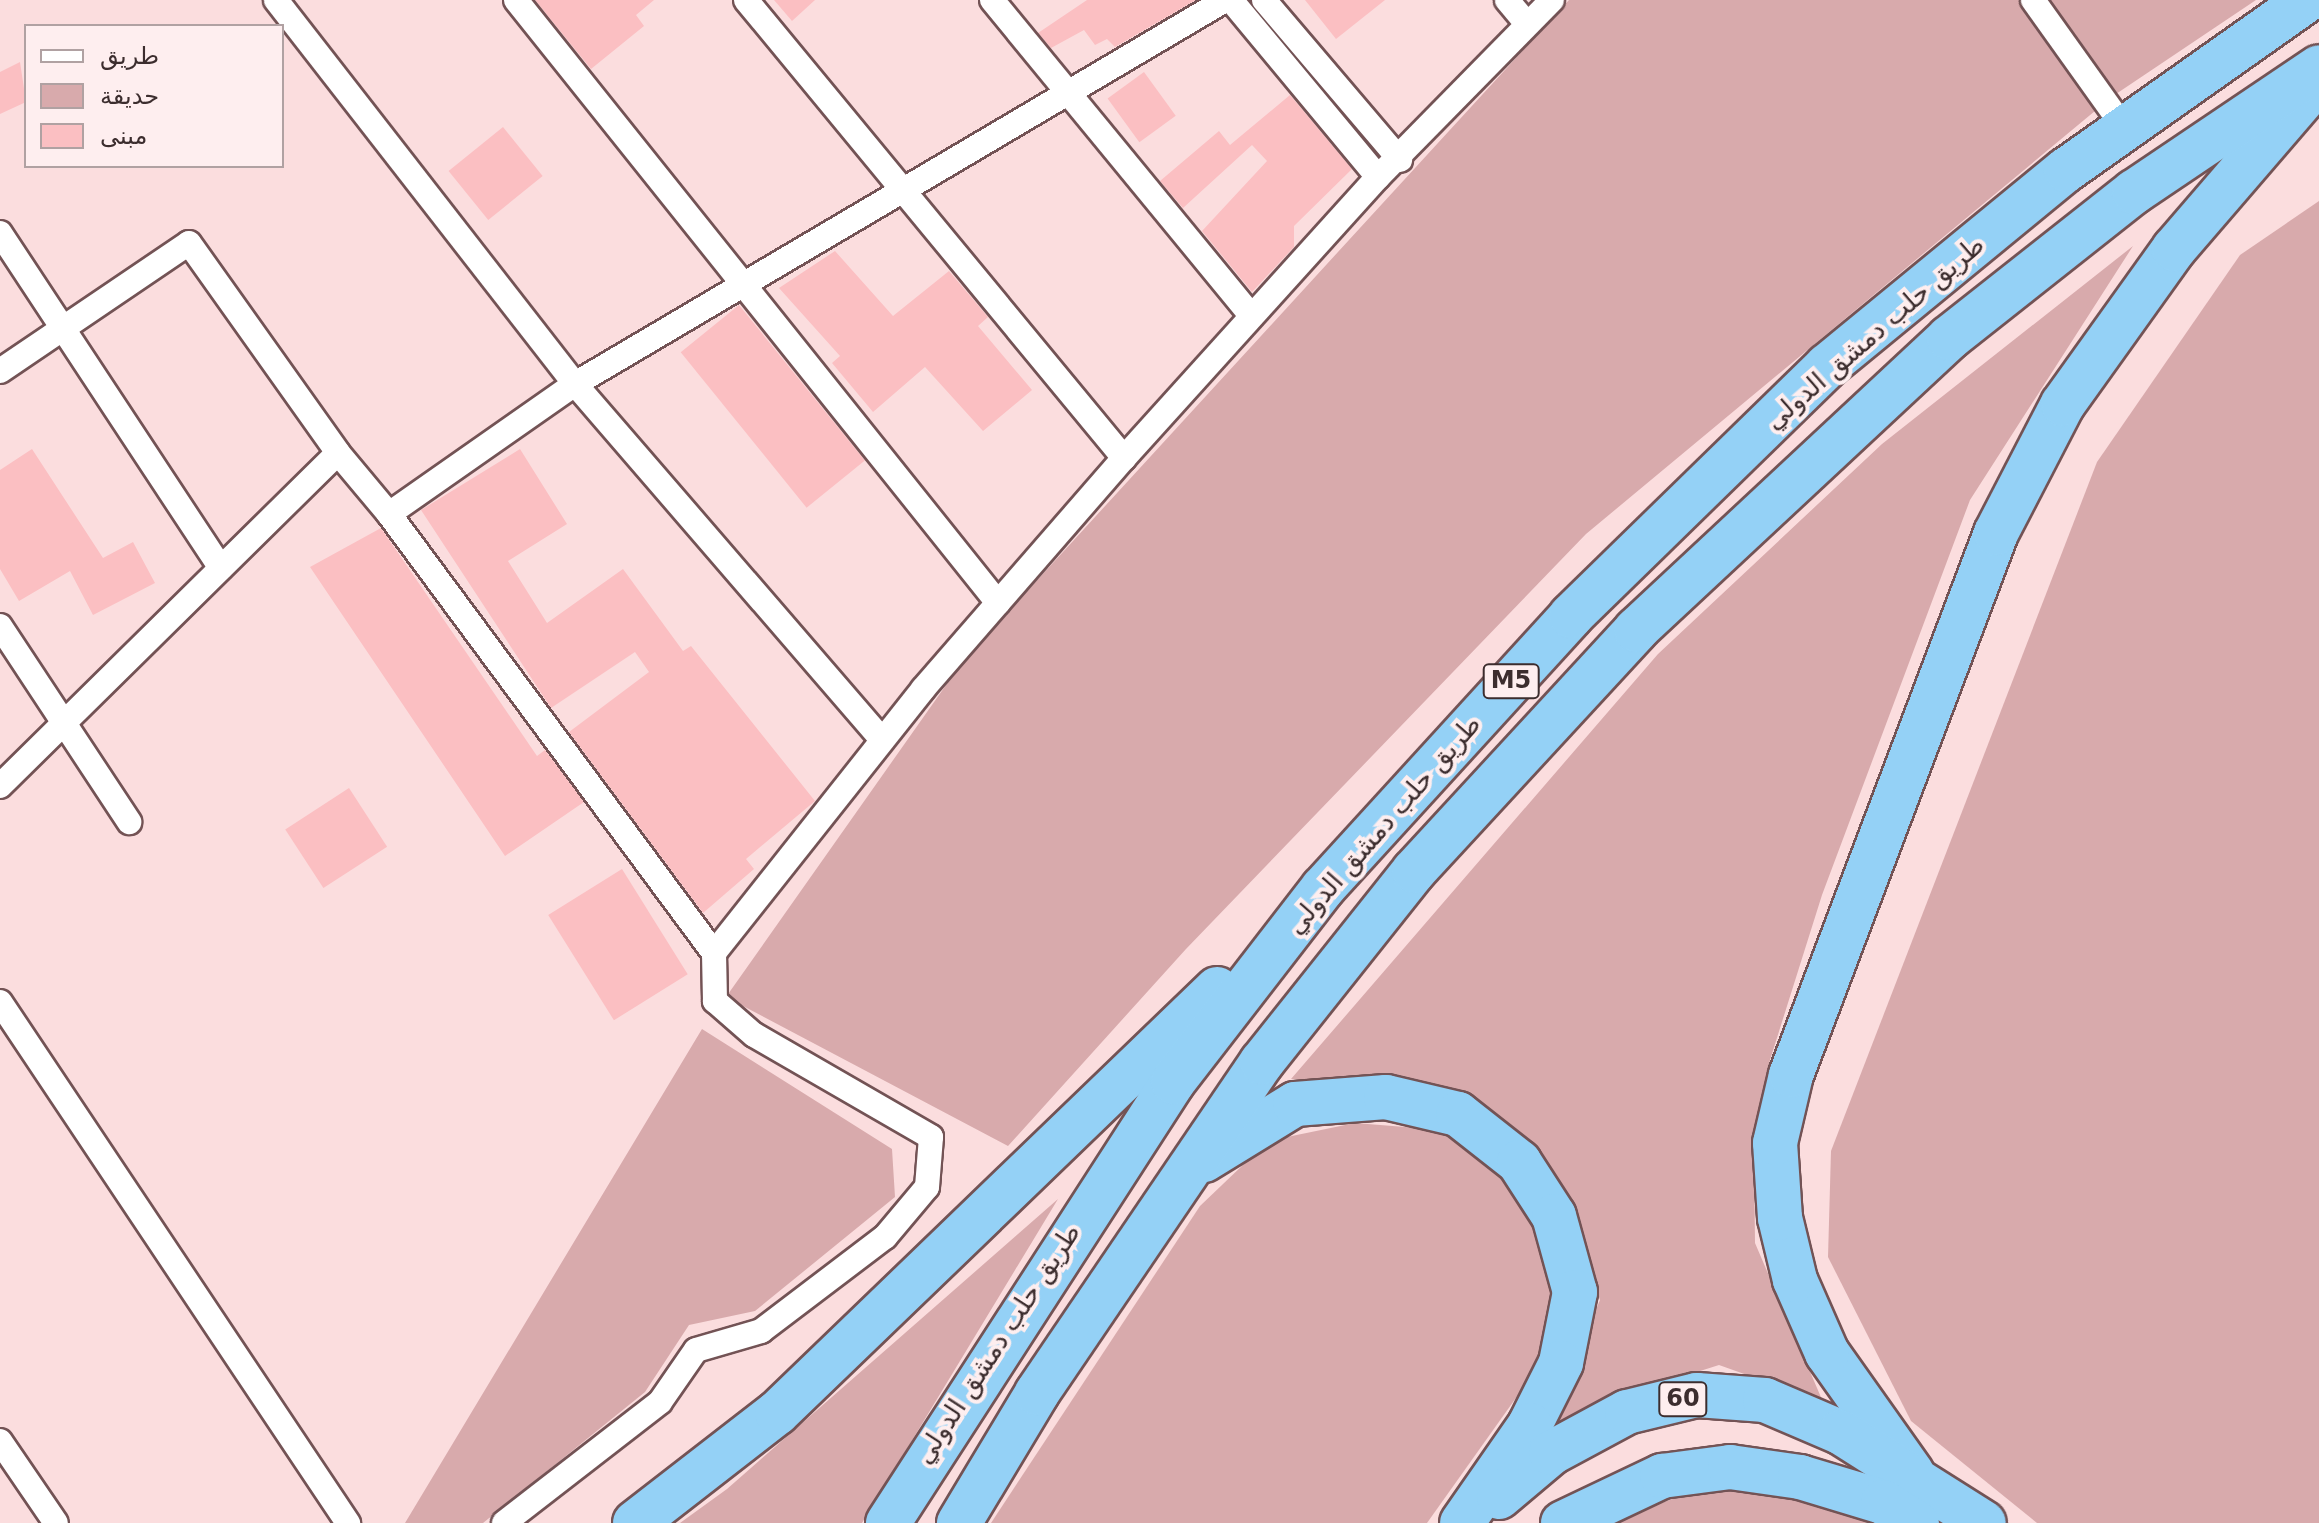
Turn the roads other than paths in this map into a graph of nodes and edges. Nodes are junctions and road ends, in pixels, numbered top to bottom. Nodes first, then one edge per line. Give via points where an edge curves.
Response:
1 (276, 0) edge
2 (516, 0) edge
3 (746, 0) edge
4 (992, 0) edge
5 (1225, 0) edge
6 (1231, 0) edge
7 (1264, 0) edge
8 (1507, 0) edge
9 (1552, 0) edge
10 (2033, 0) edge
11 (2307, 0) edge
12 (1526, 23) junction
13 (2319, 67) edge
14 (2319, 80) edge
15 (1068, 93) junction
16 (2125, 129) junction
17 (1400, 160) junction
18 (1378, 177) junction
19 (903, 190) junction
20 (0, 233) edge
21 (743, 285) junction
22 (1252, 316) junction
23 (63, 329) junction
24 (0, 371) edge
25 (575, 384) junction
26 (338, 453) junction
27 (1124, 458) junction
28 (389, 514) junction
29 (221, 568) junction
30 (998, 603) junction
31 (0, 626) edge
32 (64, 723) junction
33 (882, 740) junction
34 (0, 786) edge
35 (129, 822) dead end
36 (1323, 888) junction
37 (714, 953) junction
38 (0, 1002) edge
39 (1188, 1170) junction
40 (0, 1441) edge
41 (1904, 1499) edge
42 (56, 1523) edge
43 (348, 1523) edge
44 (504, 1523) edge
45 (635, 1523) edge
46 (888, 1523) edge
47 (959, 1523) edge
48 (1462, 1523) edge
49 (1476, 1523) edge
50 (1563, 1523) edge
51 (1984, 1523) edge

1 - 25 street
2 - 21 street
3 - 19 street
4 - 15 street
5 - 15 street
6 - 18 street
7 - 17 street
8 - 12 street
9 - 12 street
10 - 16 street
11 - 16 highway, طريق حلب دمشق الدولي / M5
12 - 17 street
13 - 39 highway, طريق حلب دمشق الدولي / M5 via 2134,192 1949,338 1636,630 1414,871 1262,1062
14 - 41 highway via 2174,249 2063,404 1996,533 1791,1075 1775,1143 1780,1218 1795,1280
15 - 19 street
15 - 22 street
16 - 36 highway, طريق حلب دمشق الدولي / M5 via 1827,366 1571,616
17 - 18 street
18 - 22 street
19 - 21 street
19 - 27 street
20 - 23 street
21 - 25 street
21 - 30 street
22 - 27 street
23 - 24 street
23 - 26 street via 189,243
23 - 29 street
25 - 28 street
25 - 33 street
26 - 28 street
26 - 29 street
27 - 30 street
28 - 37 street
29 - 32 street
30 - 33 street
31 - 32 street
32 - 34 street
32 - 35 street
33 - 37 street
36 - 45 highway via 777,1413
36 - 46 highway, طريق حلب دمشق الدولي / M5 via 1107,1177
37 - 44 street via 715,1001 754,1035 931,1137 927,1187 885,1237 761,1331 696,1350 660,1402
38 - 43 street
39 - 47 highway, طريق حلب دمشق الدولي / M5
39 - 48 highway via 1295,1104 1386,1097 1458,1114 1519,1162 1554,1216 1575,1292 1549,1388
40 - 42 street
41 - 49 highway, 60 via 1765,1400 1697,1395 1627,1412 1551,1453
41 - 50 highway, 60 via 1730,1467 1662,1476
41 - 51 highway, 60

